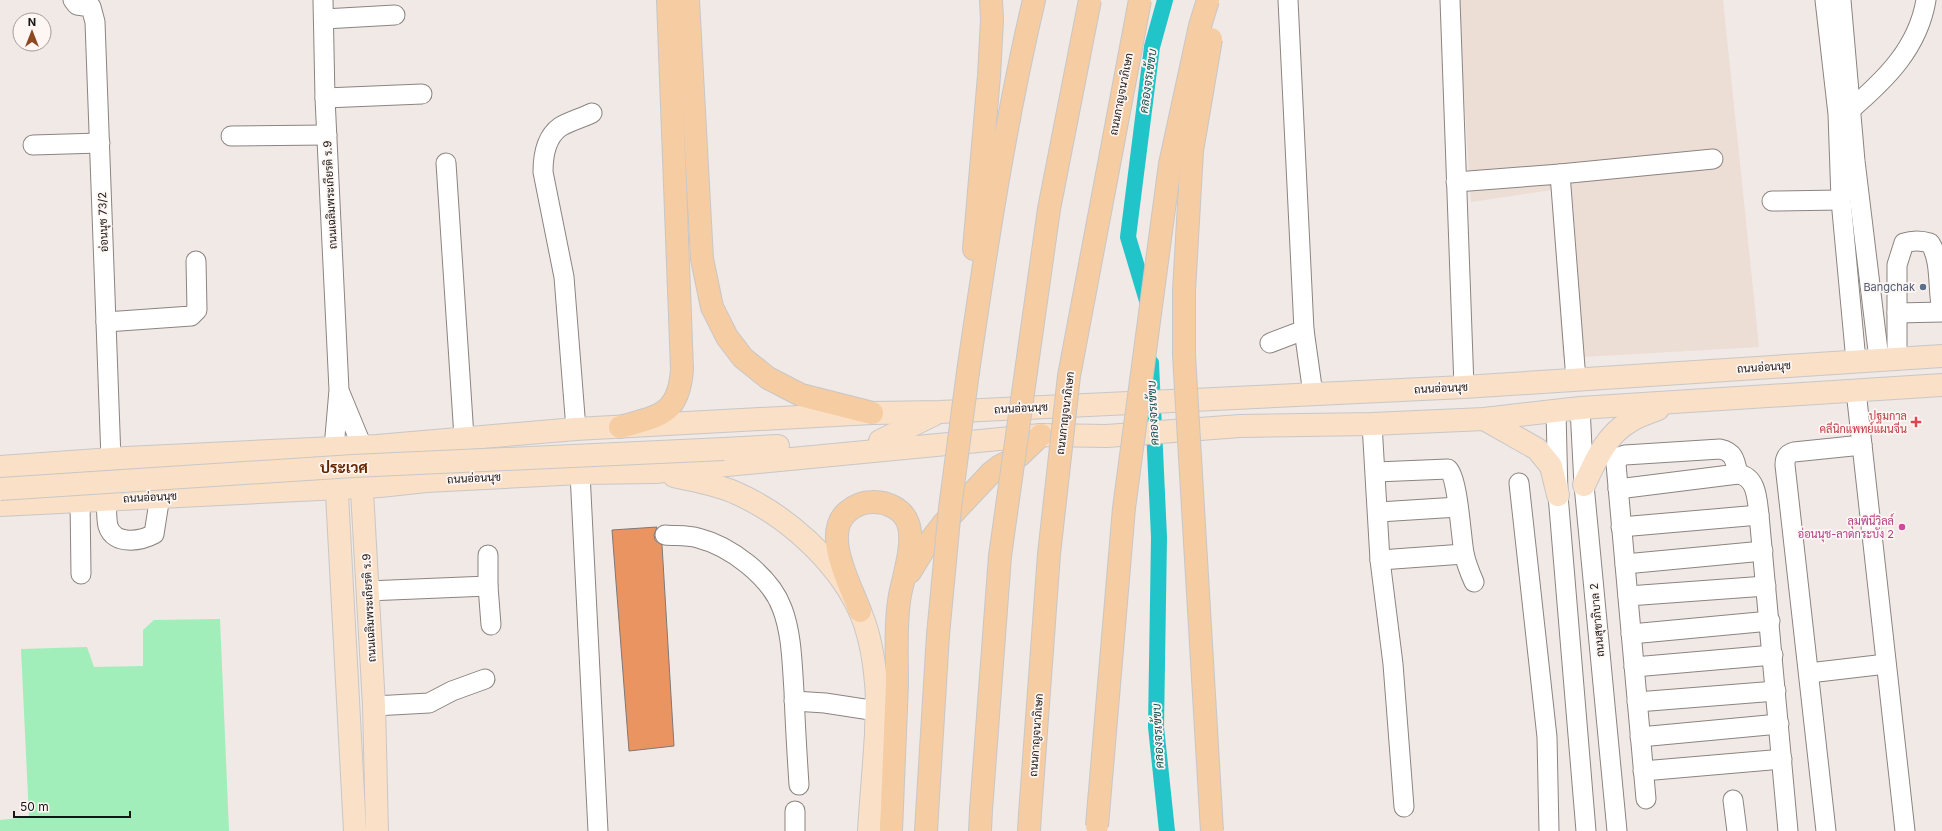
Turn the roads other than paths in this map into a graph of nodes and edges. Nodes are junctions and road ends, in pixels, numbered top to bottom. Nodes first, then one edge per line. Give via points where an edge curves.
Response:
1 (73, 0) edge
2 (324, 0) edge
3 (668, 0) edge
4 (688, 0) edge
5 (991, 0) edge
6 (1034, 0) edge
7 (1090, 0) edge
8 (1140, 0) edge
9 (1209, 0) edge
10 (1288, 0) edge
11 (1450, 0) edge
12 (1825, 0) edge
13 (1841, 0) edge
14 (1926, 0) edge
15 (395, 15) dead end
16 (324, 19) junction
17 (422, 94) dead end
18 (325, 98) junction
19 (1850, 110) junction
20 (592, 113) dead end
21 (327, 135) junction
22 (231, 136) dead end
23 (100, 143) junction
24 (32, 145) dead end
25 (1714, 159) dead end
26 (446, 163) dead end
27 (1560, 174) junction
28 (1456, 182) junction
29 (1840, 200) junction
30 (1772, 202) dead end
31 (196, 261) dead end
32 (1942, 311) edge
33 (1897, 313) junction
34 (106, 322) junction
35 (1304, 330) junction
36 (1270, 343) dead end
37 (1942, 356) edge
38 (1888, 359) junction
39 (1856, 361) junction
40 (968, 372) junction
41 (1576, 380) junction
42 (1552, 381) junction
43 (1942, 386) edge
44 (1464, 387) junction
45 (339, 390) junction
46 (1856, 391) junction
47 (1314, 394) junction
48 (1671, 403) junction
49 (1580, 408) junction
50 (1556, 411) junction
51 (940, 412) junction
52 (872, 413) junction
53 (1484, 419) junction
54 (1372, 424) junction
55 (620, 427) junction
56 (576, 429) junction
57 (1041, 435) junction
58 (464, 437) junction
59 (426, 441) junction
60 (880, 441) junction
61 (946, 444) junction
62 (1862, 445) junction
63 (359, 447) junction
64 (334, 448) junction
65 (266, 451) junction
66 (111, 459) junction
67 (0, 467) edge
68 (655, 472) junction
69 (1376, 472) junction
70 (580, 473) junction
71 (1738, 474) junction
72 (426, 481) junction
73 (1519, 483) dead end
74 (1584, 485) junction
75 (362, 487) junction
76 (336, 488) junction
77 (1618, 489) junction
78 (0, 490) edge
79 (268, 492) junction
80 (1558, 495) junction
81 (160, 496) junction
82 (106, 498) junction
83 (80, 500) junction
84 (0, 505) edge
85 (1458, 507) junction
86 (1378, 512) junction
87 (1760, 515) junction
88 (1621, 527) junction
89 (665, 535) dead end
90 (1763, 551) junction
91 (1464, 554) junction
92 (488, 555) dead end
93 (1380, 560) junction
94 (1625, 564) junction
95 (80, 574) dead end
96 (1474, 582) dead end
97 (902, 585) junction
98 (488, 586) junction
99 (1766, 586) junction
100 (368, 591) junction
101 (1628, 596) junction
102 (860, 611) junction
103 (1770, 621) junction
104 (491, 625) dead end
105 (1631, 634) junction
106 (1772, 655) junction
107 (1886, 664) junction
108 (1634, 667) junction
109 (1809, 672) junction
110 (485, 679) dead end
111 (1776, 691) junction
112 (794, 701) junction
113 (1637, 702) junction
114 (374, 706) junction
115 (877, 711) junction
116 (1779, 724) junction
117 (1640, 737) junction
118 (1782, 759) junction
119 (1643, 771) junction
120 (799, 785) dead end
121 (1646, 799) dead end
122 (1733, 800) dead end
123 (1404, 807) dead end
124 (795, 811) dead end
125 (981, 820) edge
126 (1030, 822) edge
127 (1097, 828) edge
128 (355, 831) edge
129 (377, 831) edge
130 (598, 831) edge
131 (795, 831) edge
132 (868, 831) edge
133 (891, 831) edge
134 (926, 831) edge
135 (1212, 831) edge
136 (1549, 831) edge
137 (1586, 831) edge
138 (1617, 831) edge
139 (1737, 831) edge
140 (1788, 831) edge
141 (1826, 831) edge
142 (1905, 831) edge

1 - 23 street, อ่อนนุช 73/2 via 77,6 92,9
2 - 16 street, ถนนเฉลิมพระเกียรติ ร.9
3 - 55 highway via 681,388 664,413
4 - 52 highway via 702,259 712,307 727,337 743,358 768,378 801,395
5 - 40 highway via 989,76 976,210
6 - 40 highway via 983,267
7 - 125 highway, bridge via 1049,209 1001,548
8 - 126 highway, ถนนกาญจนาภิเษก, bridge via 1069,376 1049,554
9 - 127 highway, bridge via 1192,62 1169,172 1124,508
9 - 135 highway, bridge via 1213,28 1192,151 1184,291 1184,356
10 - 35 street
11 - 28 street
12 - 29 street via 1838,114
13 - 19 street
14 - 19 street via 1917,32 1902,58 1880,84
15 - 16 street
16 - 18 street, ถนนเฉลิมพระเกียรติ ร.9
17 - 18 street
18 - 21 street, ถนนเฉลิมพระเกียรติ ร.9
19 - 38 street
20 - 56 street via 560,128 550,140 543,156 543,172 564,277
21 - 22 street
21 - 45 street, ถนนเฉลิมพระเกียรติ ร.9
23 - 24 street
23 - 34 street, อ่อนนุช 73/2
25 - 27 street
26 - 58 street
27 - 28 street
27 - 41 street
28 - 44 street
29 - 30 street
29 - 39 street
31 - 34 street via 197,310 191,316
32 - 33 street
32 - 33 street via 1937,261 1933,248 1930,243 1912,240 1904,243 1899,256
33 - 38 street
34 - 66 street, อ่อนนุช 73/2
35 - 36 street
35 - 47 street
37 - 38 main road, ถนนอ่อนนุช
38 - 39 main road, ถนนอ่อนนุช
39 - 41 main road, ถนนอ่อนนุช
40 - 134 highway, bridge via 944,568
41 - 42 main road, ถนนอ่อนนุช
41 - 49 main road
42 - 44 main road, ถนนอ่อนนุช
42 - 50 main road
43 - 46 main road, ถนนอ่อนนุช
44 - 47 main road, ถนนอ่อนนุช
45 - 63 street, ถนนเฉลิมพระเกียรติ ร.9 via 359,439
45 - 64 street, ถนนเฉลิมพระเกียรติ ร.9
46 - 48 main road, ถนนอ่อนนุช
46 - 62 street
47 - 51 main road, ถนนอ่อนนุช, bridge
48 - 49 main road, ถนนอ่อนนุช
48 - 74 main road via 1628,422 1617,432 1599,453
49 - 50 main road, ถนนอ่อนนุช
49 - 74 street, ถนนสุขาภิบาล 2
50 - 53 main road, ถนนอ่อนนุช
50 - 80 street
51 - 52 main road, ถนนอ่อนนุช
51 - 60 main road, ถนนอ่อนนุช
52 - 55 main road, ถนนอ่อนนุช
53 - 54 main road, ถนนอ่อนนุช
53 - 80 main road via 1537,449 1551,466
54 - 57 main road, ถนนอ่อนนุช, bridge via 1240,426 1107,436
54 - 69 street
55 - 56 main road, ถนนอ่อนนุช
56 - 58 main road, ถนนอ่อนนุช
57 - 61 main road, ถนนอ่อนนุช
57 - 97 highway via 1019,456 991,473 953,512 926,546
58 - 59 main road, ถนนอ่อนนุช
59 - 63 main road, ถนนอ่อนนุช
59 - 72 main road via 409,453 406,467 415,479
60 - 61 main road, ถนนอ่อนนุช
60 - 78 main road, ถนนอ่อนนุช, bridge via 353,466
61 - 68 main road, ถนนอ่อนนุช
62 - 107 street
62 - 109 street via 1794,452 1789,453 1785,459
63 - 64 main road, ถนนอ่อนนุช
63 - 75 main road, ถนนเฉลิมพระเกียรติ ร.9
64 - 65 main road, ถนนอ่อนนุช
64 - 76 main road, ถนนเฉลิมพระเกียรติ ร.9
65 - 66 main road, ถนนอ่อนนุช
65 - 79 main road via 278,458 288,470 284,484 278,490
66 - 67 main road, ถนนอ่อนนุช
68 - 70 main road, ถนนอ่อนนุช
68 - 102 main road via 735,492 769,511 796,532 830,566 847,586
69 - 85 street via 1448,469 1453,476
69 - 86 street
70 - 72 main road, ถนนอ่อนนุช
70 - 130 street
71 - 77 street
71 - 77 street via 1734,456 1728,450 1625,455 1619,457 1616,464
71 - 87 street via 1753,483
72 - 75 main road, ถนนอ่อนนุช
73 - 136 street via 1547,738
74 - 138 street, ถนนสุขาภิบาล 2
75 - 76 main road, ถนนอ่อนนุช
75 - 100 main road, ถนนเฉลิมพระเกียรติ ร.9
76 - 79 main road, ถนนอ่อนนุช
76 - 128 main road, ถนนเฉลิมพระเกียรติ ร.9
77 - 88 street
79 - 81 main road, ถนนอ่อนนุช
80 - 137 street
81 - 82 main road, ถนนอ่อนนุช
81 - 82 street via 154,534 134,540 113,535 108,527
82 - 83 main road, ถนนอ่อนนุช
83 - 84 main road, ถนนอ่อนนุช
83 - 95 street
85 - 86 street
85 - 91 street
86 - 93 street
87 - 88 street
87 - 90 street
88 - 94 street
89 - 112 street via 697,537 718,544 735,554 764,579 781,606 787,623
90 - 94 street
90 - 99 street
91 - 93 street
91 - 96 street
92 - 98 street
93 - 123 street via 1392,657
94 - 101 street
97 - 102 highway via 910,546 908,523 890,504 858,504 844,515 836,536 839,553
97 - 133 highway via 898,608
98 - 100 street
98 - 104 street
99 - 101 street
99 - 103 street
100 - 114 main road, ถนนเฉลิมพระเกียรติ ร.9
101 - 105 street
102 - 115 main road via 872,657
103 - 105 street
103 - 106 street
105 - 108 street
106 - 108 street
106 - 111 street
107 - 109 street
107 - 142 street
108 - 113 street
109 - 141 street
110 - 114 street via 452,691 429,704
111 - 113 street
111 - 116 street
112 - 115 street
112 - 120 street
113 - 117 street
114 - 129 main road, ถนนเฉลิมพระเกียรติ ร.9
115 - 132 main road
116 - 117 street
116 - 118 street
117 - 119 street
118 - 119 street
118 - 140 street
119 - 121 street
122 - 139 street
124 - 131 street

